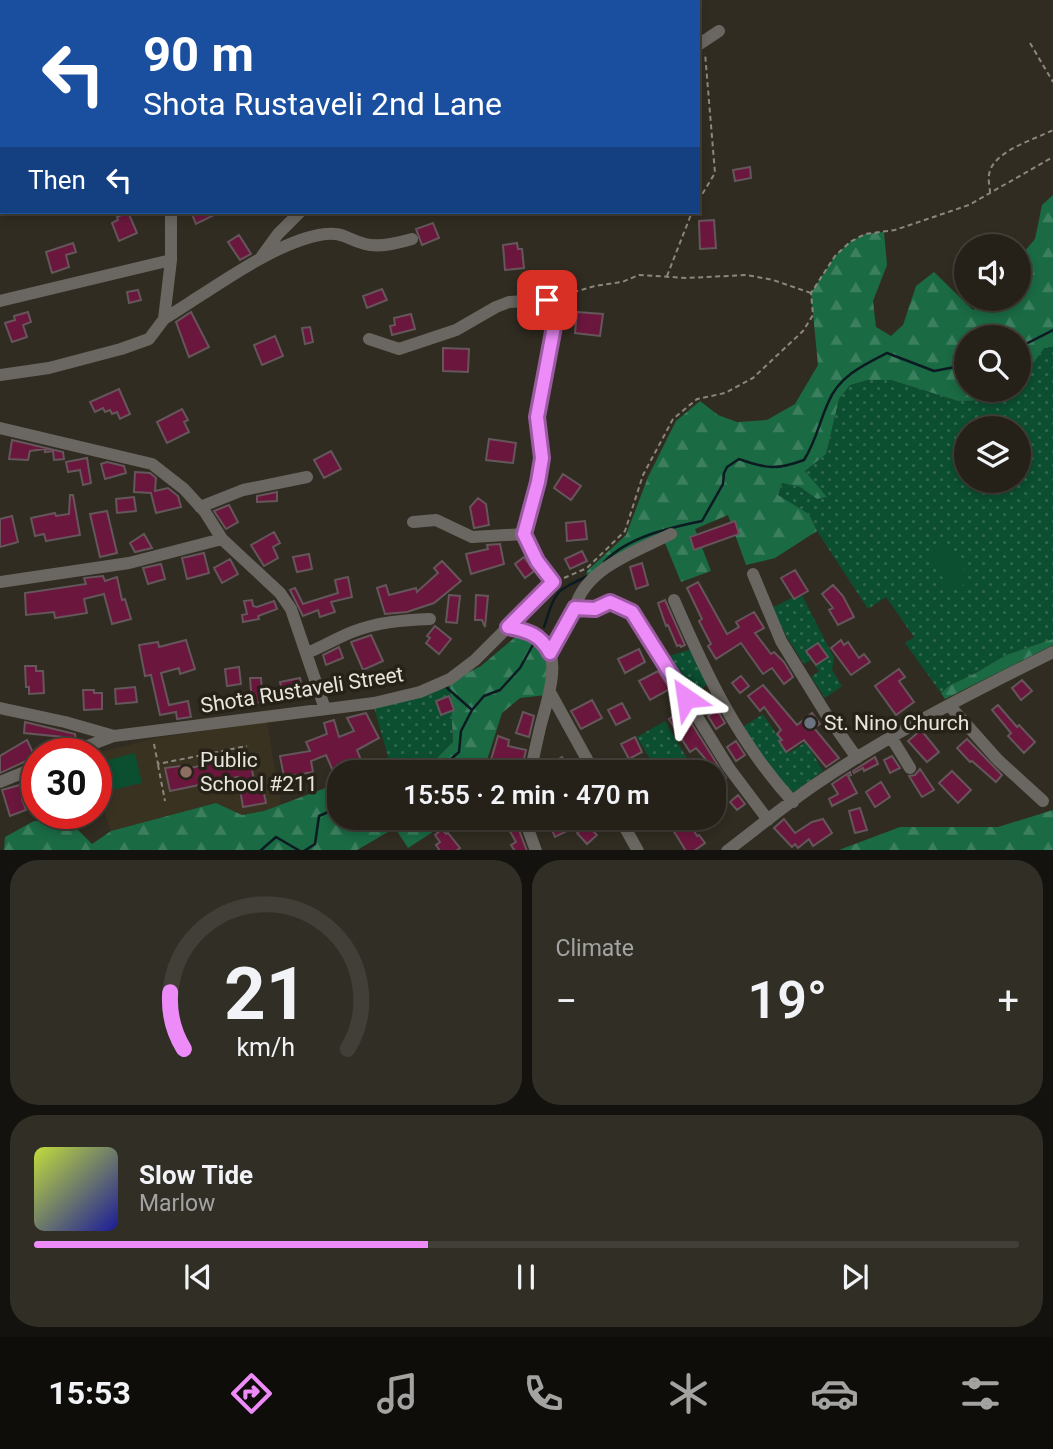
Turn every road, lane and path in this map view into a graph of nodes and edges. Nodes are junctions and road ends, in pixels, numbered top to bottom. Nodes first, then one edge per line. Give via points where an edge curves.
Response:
1 (719, 31) dead end
2 (701, 43) edge
3 (1030, 43) dead end
4 (1053, 82) edge
5 (1053, 130) edge
6 (1053, 157) edge
7 (990, 194) junction
8 (700, 198) edge
9 (171, 214) edge
10 (298, 214) edge
11 (691, 214) edge
12 (412, 239) dead end
13 (260, 259) junction
14 (171, 260) junction
15 (666, 277) junction
16 (811, 293) junction
17 (547, 300) junction
18 (0, 301) edge
19 (164, 319) junction
20 (369, 339) dead end
21 (0, 375) edge
22 (0, 428) edge
23 (307, 477) dead end
24 (200, 507) junction
25 (413, 522) dead end
26 (524, 534) junction
27 (671, 534) dead end
28 (222, 539) junction
29 (753, 574) dead end
30 (0, 582) edge
31 (553, 582) junction
32 (674, 600) dead end
33 (575, 608) junction
34 (430, 619) dead end
35 (508, 627) junction
36 (1053, 652) edge
37 (306, 653) junction
38 (550, 653) junction
39 (551, 694) junction
40 (950, 705) junction
41 (0, 708) edge
42 (325, 709) junction
43 (151, 731) junction
44 (114, 736) junction
45 (891, 737) junction
46 (109, 738) edge
47 (247, 746) dead end
48 (857, 758) junction
49 (533, 760) edge
50 (587, 760) edge
51 (158, 764) junction
52 (910, 768) dead end
53 (21, 773) edge
54 (0, 782) edge
55 (165, 801) dead end
56 (1043, 801) dead end
57 (793, 802) junction
58 (768, 820) junction
59 (528, 830) edge
60 (627, 830) edge
61 (536, 850) edge
62 (638, 850) edge
63 (727, 850) edge

1 - 2 street
2 - 8 path via 715,173
3 - 4 path
5 - 7 path via 1006,152 993,165
6 - 7 path
7 - 16 path via 936,218 865,234 850,242
9 - 14 street
10 - 13 street
11 - 15 path
12 - 13 street via 367,245 341,233 318,235
13 - 19 street
14 - 18 street
14 - 19 street
15 - 16 path via 747,275
15 - 17 path via 639,275
16 - 31 path via 813,315 803,331 753,378 725,393 697,399 673,419 643,475 625,531 587,568
17 - 20 street via 509,302 456,330 399,349
17 - 26 street via 556,316 537,417 542,458
19 - 21 street via 149,339 121,349
22 - 24 street via 152,464
23 - 24 street via 243,490
24 - 28 street
25 - 26 street via 436,520 472,537
26 - 31 street
27 - 33 street via 602,571 579,594
28 - 30 street via 129,563
28 - 37 street via 280,593 291,609
29 - 48 street via 781,642
31 - 35 street, Shota Rustaveli Street
32 - 57 street via 736,728
33 - 38 street
33 - 58 street via 595,609 610,602 632,612 729,768
34 - 37 street via 370,626
35 - 38 street via 529,631
35 - 42 street, Shota Rustaveli Street via 450,679 374,703
36 - 40 street
37 - 42 street
38 - 39 street
39 - 49 street
39 - 50 street
40 - 45 street
40 - 56 street
41 - 44 street
42 - 43 street, Shota Rustaveli Street
43 - 44 street, Shota Rustaveli Street
43 - 51 path
44 - 46 street
45 - 48 street
45 - 52 street
47 - 51 path
48 - 57 street
51 - 55 path
53 - 54 street
57 - 58 street
58 - 63 street
59 - 61 street
60 - 62 street

